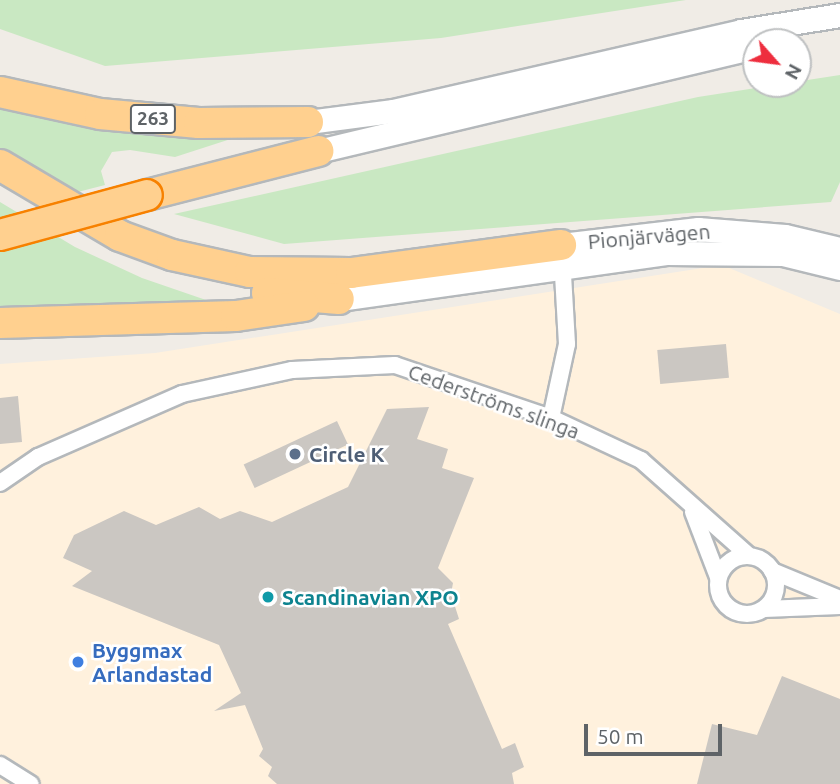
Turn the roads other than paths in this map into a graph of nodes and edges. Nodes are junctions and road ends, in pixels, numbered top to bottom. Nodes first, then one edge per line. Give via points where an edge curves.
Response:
1 (840, 15) edge
2 (840, 26) edge
3 (812, 33) edge
4 (742, 50) edge
5 (0, 92) edge
6 (308, 122) joint
7 (318, 150) joint
8 (0, 165) edge
9 (0, 187) edge
10 (0, 235) edge
11 (840, 249) edge
12 (562, 256) junction
13 (840, 268) edge
14 (339, 299) junction
15 (0, 323) edge
16 (551, 418) junction
17 (0, 483) edge
18 (692, 510) junction
19 (749, 556) junction
20 (772, 571) junction
21 (718, 578) junction
22 (840, 599) edge
23 (840, 606) edge
24 (764, 609) junction
25 (0, 765) edge
26 (31, 784) edge

1 - 6 main road, 263 via 741,32 393,111
2 - 3 main road
4 - 7 main road
5 - 6 highway, 263 via 100,114 199,123
7 - 10 highway, bridge
8 - 12 highway via 120,236 172,255 250,272 351,273
9 - 14 highway via 106,250 162,272 245,290
11 - 12 main road, Pionjärvägen via 785,236 698,229
12 - 13 main road, Pionjärvägen via 708,250 783,254
12 - 14 main road, Pionjärvägen
12 - 16 street, Pionjärvägen via 567,344
14 - 15 highway via 236,316
16 - 17 street, Cederströms slinga via 395,365 292,370 182,394 38,457
16 - 18 street, Cederströms slinga via 642,460
18 - 19 street, Cederströms slinga
18 - 21 street, Cederströms slinga
19 - 20 street, Cederströms slinga
19 - 21 street via 731,560
20 - 22 street, Cederströms slinga
20 - 24 street via 775,591
21 - 24 street, Cederströms slinga via 721,600 730,609 741,614
23 - 24 street, Cederströms slinga
25 - 26 street

